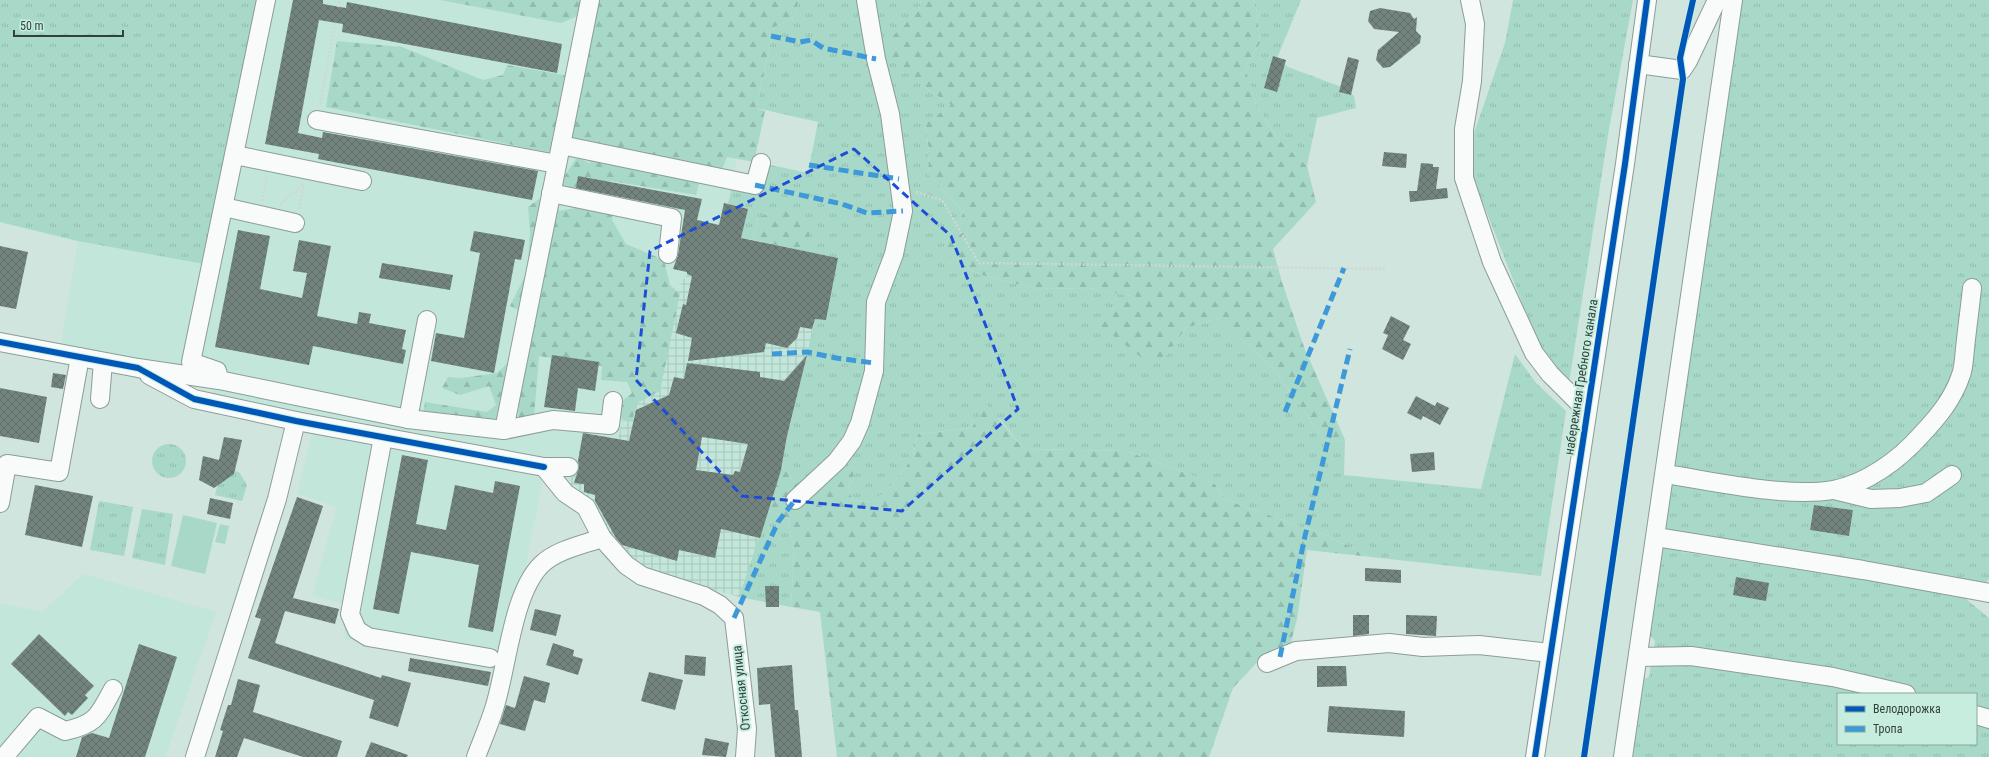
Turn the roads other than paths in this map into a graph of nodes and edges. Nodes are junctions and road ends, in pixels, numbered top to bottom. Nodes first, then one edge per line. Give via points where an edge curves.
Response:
1 (266, 0) edge
2 (590, 0) edge
3 (866, 0) edge
4 (1470, 0) edge
5 (1647, 0) edge
6 (1717, 0) edge
7 (1733, 0) edge
8 (1638, 64) junction
9 (317, 120) road end
10 (561, 145) junction
11 (235, 155) junction
12 (761, 163) dead end
13 (557, 164) junction
14 (362, 182) dead end
15 (551, 193) junction
16 (224, 207) junction
17 (295, 223) road end
18 (668, 254) dead end
19 (1972, 288) dead end
20 (427, 320) dead end
21 (0, 342) edge
22 (80, 357) junction
23 (103, 362) junction
24 (138, 368) junction
25 (190, 369) junction
26 (100, 399) dead end
27 (613, 401) dead end
28 (1587, 411) junction
29 (408, 419) junction
30 (296, 421) junction
31 (504, 430) junction
32 (383, 437) junction
33 (4, 464) edge
34 (544, 468) junction
35 (570, 468) dead end
36 (1664, 474) junction
37 (1952, 474) dead end
38 (1833, 490) junction
39 (795, 500) dead end
40 (0, 503) edge
41 (1656, 537) junction
42 (602, 538) junction
43 (1989, 593) edge
44 (1550, 653) junction
45 (1638, 657) junction
46 (490, 658) dead end
47 (1268, 663) dead end
48 (113, 689) dead end
49 (1902, 693) edge
50 (1977, 715) edge
51 (1989, 719) edge
52 (4, 757) edge
53 (195, 757) edge
54 (476, 757) edge
55 (745, 757) edge
56 (1535, 757) edge
57 (1623, 757) edge

1 - 11 street via 262,21 267,53 262,78 245,108
2 - 10 street
3 - 39 street via 876,59 890,114 903,211 894,254 876,302 874,371 860,423 852,442 837,461
4 - 28 street via 1475,24 1472,81 1464,129 1464,178 1492,262 1534,354
5 - 8 street, набережная Гребного канала
6 - 8 street via 1682,70
7 - 36 street
8 - 28 street, набережная Гребного канала
9 - 13 street
10 - 12 street via 755,185
10 - 13 street
11 - 14 street via 270,162 306,177
11 - 16 street
13 - 15 street
15 - 18 street via 672,218
15 - 31 street
16 - 17 street
16 - 25 street
19 - 38 street via 1962,373 1955,393 1910,448 1883,468 1856,483
20 - 29 street
21 - 22 street
22 - 23 street
22 - 33 street via 59,472
23 - 24 street
23 - 26 street
24 - 25 street
24 - 30 street via 229,415
25 - 29 street via 217,371 219,380
27 - 31 street via 610,424 553,420
28 - 44 street, набережная Гребного канала
29 - 31 street
30 - 32 street
30 - 53 street via 277,499
32 - 34 street
32 - 46 street via 350,614 357,630 368,637
33 - 40 street
34 - 35 street
34 - 42 street via 565,493 586,507
36 - 38 street via 1772,490
36 - 41 street
37 - 38 street via 1926,493 1900,498 1871,499
41 - 43 street
41 - 45 street
42 - 54 street via 556,555 542,564 532,575 523,593 494,708
42 - 55 street, Откосная улица via 626,565 642,576 704,596 720,605 734,618 747,729
44 - 47 street via 1479,645 1423,647 1389,643 1296,651
44 - 56 street, набережная Гребного канала
45 - 49 street via 1691,656 1834,677
45 - 57 street
48 - 52 street via 98,716 84,727 65,731 38,717
50 - 51 street

